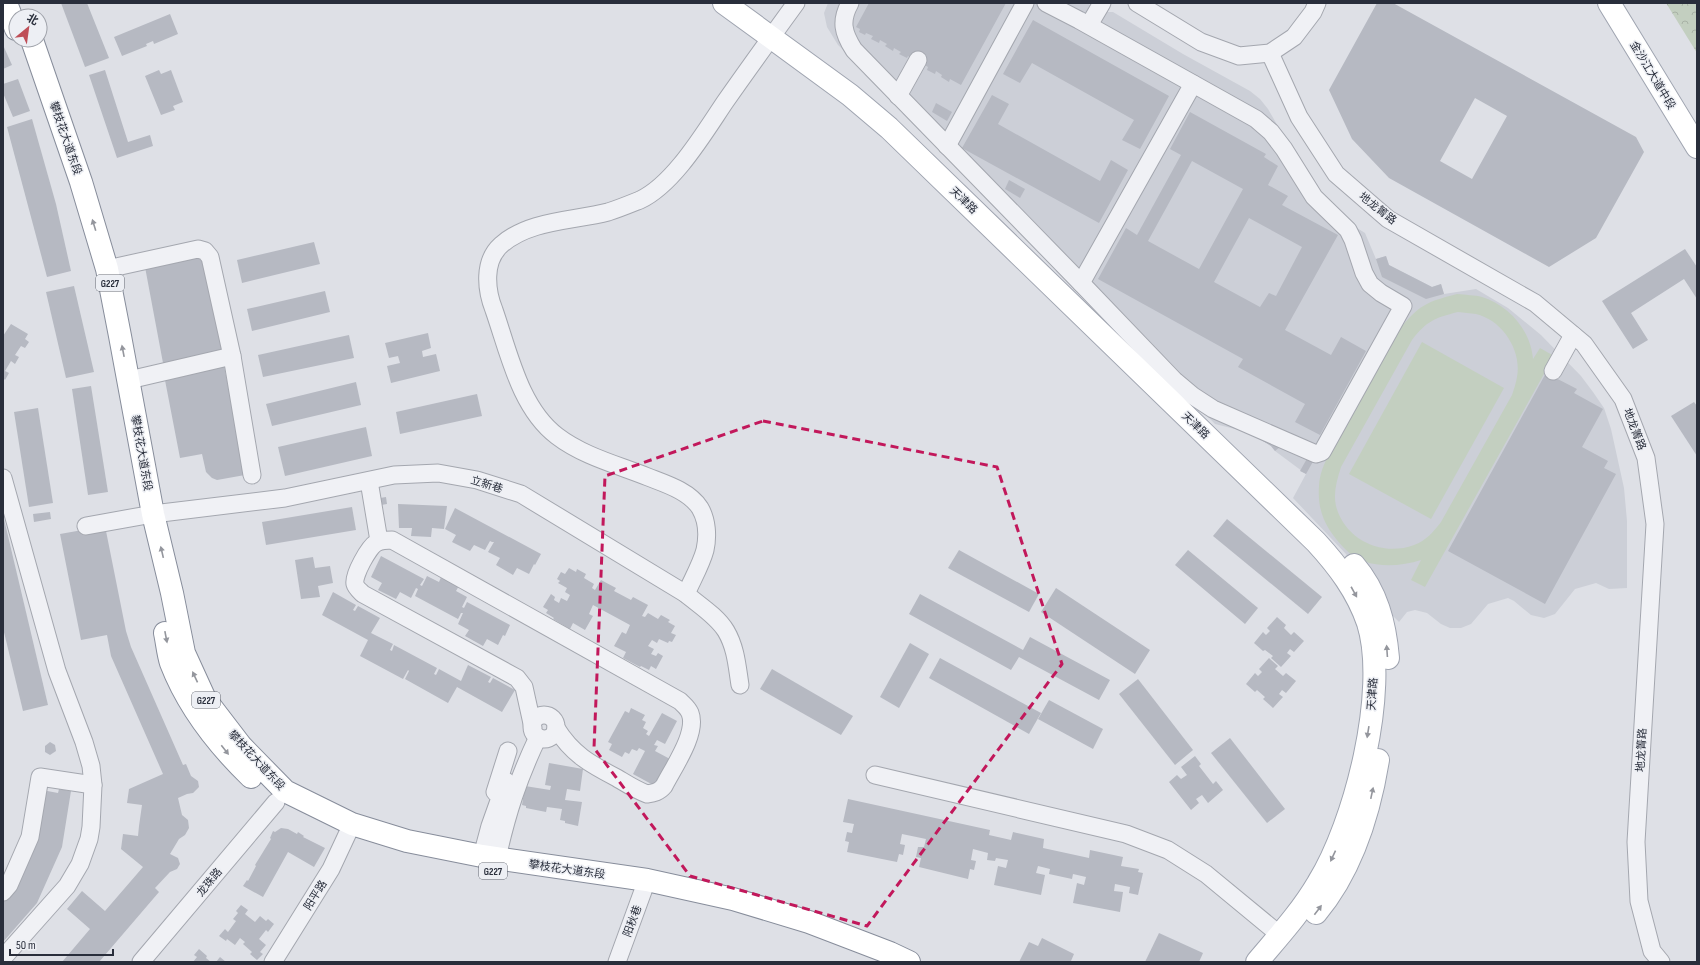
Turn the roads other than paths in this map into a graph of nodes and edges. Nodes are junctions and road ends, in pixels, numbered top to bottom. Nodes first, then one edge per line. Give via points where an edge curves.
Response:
1 (724, 3) edge
2 (748, 3) edge
3 (796, 3) edge
4 (850, 3) edge
5 (1026, 3) edge
6 (1046, 3) edge
7 (1089, 3) edge
8 (1102, 3) edge
9 (1137, 3) edge
10 (1317, 3) edge
11 (1609, 3) edge
12 (1084, 22) junction
13 (775, 31) junction
14 (23, 48) edge
15 (35, 48) edge
16 (1270, 53) junction
17 (918, 60) dead end
18 (1193, 84) junction
19 (898, 96) junction
20 (947, 146) junction
21 (1697, 148) edge
22 (106, 269) junction
23 (1081, 283) junction
24 (1573, 335) junction
25 (232, 356) junction
26 (1553, 371) dead end
27 (129, 380) junction
28 (252, 475) dead end
29 (3, 478) edge
30 (369, 481) junction
31 (146, 515) junction
32 (86, 526) dead end
33 (379, 541) junction
34 (686, 594) junction
35 (740, 685) dead end
36 (532, 736) junction
37 (508, 752) dead end
38 (875, 775) dead end
39 (93, 785) junction
40 (276, 802) junction
41 (490, 826) junction
42 (349, 830) junction
43 (489, 857) junction
44 (645, 887) junction
45 (3, 892) edge
46 (1280, 935) junction
47 (3, 958) edge
48 (141, 962) edge
49 (273, 962) edge
50 (617, 962) edge
51 (880, 962) edge
52 (909, 962) edge
53 (1257, 962) edge
54 (1276, 962) edge
55 (1661, 962) edge

1 - 13 main road, 天津路
2 - 13 main road
3 - 13 street
4 - 19 street via 843,23 846,37 854,50
5 - 20 street
6 - 12 street
7 - 12 street
8 - 12 street
9 - 16 street via 1201,42 1239,56
10 - 16 street via 1294,37
11 - 21 main road, 金沙江大道中段
12 - 18 street
13 - 34 street via 689,155 669,178 642,199 609,212 533,227 513,236 499,247 490,264 487,281 491,303 523,394 537,416 557,436 579,450 665,483 684,493 699,507 707,525 705,550
13 -> 46 main road, 天津路 via 926,162 1316,542 1333,560 1355,594 1368,625 1374,666 1374,692 1363,765 1347,822 1331,860 1307,900
54 -> 13 main road via 1319,910 1332,890 1355,849 1369,806 1388,693 1384,622 1369,586 1324,533 898,117 859,84
14 - 31 main road, 攀枝花大道东段 / G227 via 92,272
22 -> 15 main road, 攀枝花大道东段 / G227 via 81,182
16 - 24 street, 地龙箐路 via 1299,117 1336,174 1388,218 1535,303
17 - 19 street
18 - 23 street
18 - 23 street via 1256,119 1272,132 1314,197 1348,230 1370,284 1403,306 1322,452 1316,454 1213,409 1193,396 1174,380
19 - 20 street
20 - 23 street
22 - 25 street via 198,249 205,251 210,257
27 -> 22 main road, 攀枝花大道东段 / G227
24 - 26 street
24 - 55 street, 地龙箐路 via 1584,344 1623,398 1646,458 1655,524 1636,842 1639,901 1652,951
25 - 27 street
25 - 28 street
27 - 31 main road, 攀枝花大道东段 / G227
29 - 39 street via 58,671 91,766
30 - 31 street, 立新巷 via 285,498
30 - 33 street
30 - 34 street, 立新巷 via 394,475 438,473 477,480 521,494
31 - 32 street, 立新巷
31 -> 40 main road, 攀枝花大道东段 / G227 via 171,662 193,708 228,755
42 -> 31 main road, 攀枝花大道东段 / G227 via 285,791 241,746 206,699 184,653 172,593
33 - 36 street via 370,547 357,573 355,584 358,590 517,678 524,687
33 - 36 street via 392,540 680,701 686,707 692,722 687,741 664,786 659,791 647,794 579,756 556,728 549,738
34 - 35 street, 立新巷 via 711,614 726,631 736,656
36 - 41 street via 505,784
36 - 43 street via 504,827
37 - 41 street via 495,791
38 - 46 street via 1126,834 1168,850 1206,874
39 - 45 street via 40,777 30,837 9,885
39 - 47 street via 89,840 80,864 67,886
40 - 42 main road, 攀枝花大道东段 / G227
40 - 48 street, 龙珠路
41 - 43 street
42 - 43 main road, 攀枝花大道东段 / G227
42 - 44 main road, 攀枝花大道东段 / G227 via 394,850 486,870
42 - 49 street, 阳平路 via 331,869
43 - 44 main road, 攀枝花大道东段 / G227
44 - 50 street, 阳秋巷
44 - 51 main road, 攀枝花大道东段 / G227 via 806,934
44 - 52 main road, 攀枝花大道东段 / G227 via 733,899 809,922
46 - 53 main road, 天津路

